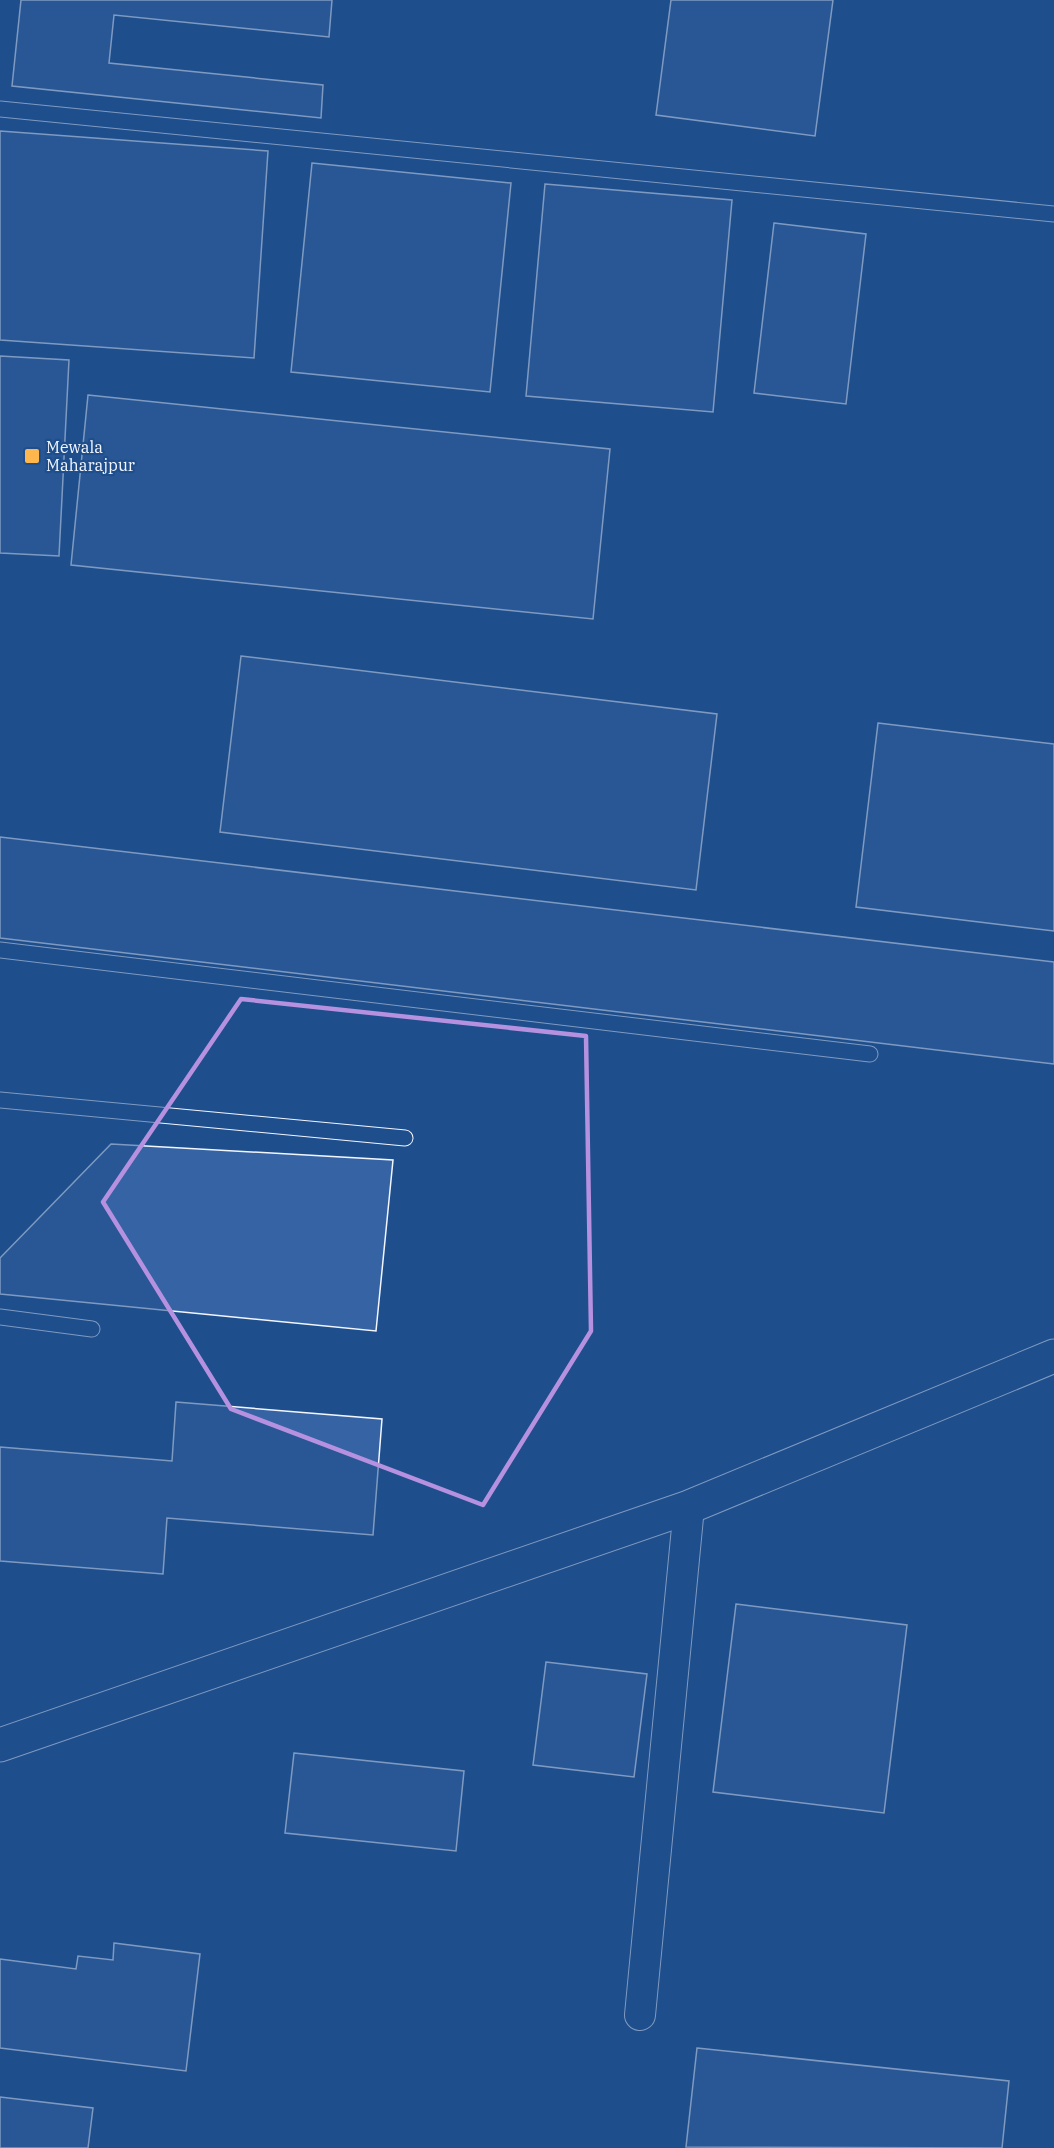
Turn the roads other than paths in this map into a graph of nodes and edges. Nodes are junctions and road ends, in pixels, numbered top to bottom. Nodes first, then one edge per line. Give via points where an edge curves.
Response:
1 (0, 109) edge
2 (1054, 214) edge
3 (0, 950) edge
4 (870, 1054) dead end
5 (0, 1100) edge
6 (405, 1138) dead end
7 (0, 1317) edge
8 (92, 1329) dead end
9 (1054, 1356) edge
10 (689, 1507) junction
11 (0, 1746) edge
12 (640, 2015) dead end

1 - 2 lane
3 - 4 lane
5 - 6 lane
7 - 8 lane
9 - 10 street
10 - 11 street
10 - 12 street

